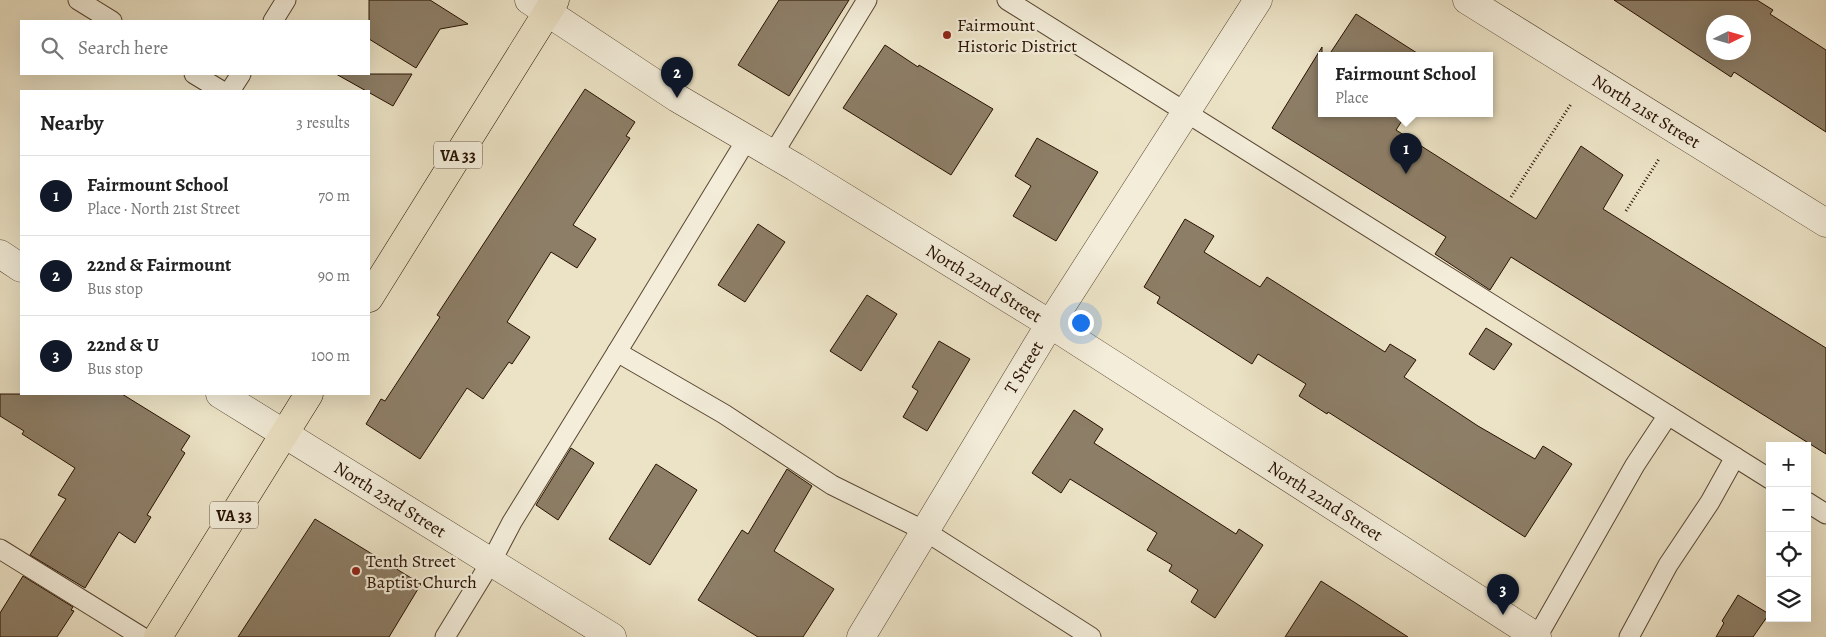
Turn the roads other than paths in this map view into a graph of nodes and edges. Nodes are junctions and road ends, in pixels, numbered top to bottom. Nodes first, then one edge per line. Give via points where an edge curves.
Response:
1 (78, 0) edge
2 (286, 0) edge
3 (868, 0) edge
4 (1007, 0) edge
5 (1258, 0) edge
6 (1467, 0) edge
7 (544, 4) edge
8 (110, 20) edge
9 (274, 20) edge
10 (196, 75) edge
11 (240, 75) edge
12 (220, 90) edge
13 (231, 90) edge
14 (1185, 113) junction
15 (747, 139) junction
16 (772, 154) junction
17 (1826, 223) edge
18 (0, 254) edge
19 (20, 267) edge
20 (370, 296) edge
21 (1050, 324) junction
22 (617, 352) junction
23 (222, 395) edge
24 (308, 395) edge
25 (1668, 415) junction
26 (284, 434) junction
27 (1735, 457) junction
28 (1766, 476) edge
29 (1811, 505) edge
30 (1826, 514) edge
31 (925, 531) junction
32 (0, 549) edge
33 (491, 562) junction
34 (142, 637) edge
35 (158, 637) edge
36 (446, 637) edge
37 (612, 637) edge
38 (861, 637) edge
39 (1091, 637) edge
40 (1537, 637) edge
41 (1629, 637) edge

1 - 8 lane
2 - 9 lane
3 - 16 lane
4 - 14 lane
5 - 14 street, T Street
6 - 17 street, North 21st Street
7 - 15 street, North 22nd Street via 677,98
7 - 20 main road, VA 33
10 - 12 lane
11 - 13 lane
14 - 21 street, T Street
14 - 25 lane
15 - 16 street, North 22nd Street
15 - 22 lane
16 - 21 street, North 22nd Street
18 - 19 street
21 - 31 street, T Street
21 - 40 street, North 22nd Street
22 - 31 lane via 724,414 832,485
22 - 33 lane via 512,522
23 - 26 street, North 23rd Street
24 - 26 main road, VA 33
25 - 27 lane
25 - 40 lane via 1635,465
26 - 33 street, North 23rd Street
26 - 35 main road, VA 33
27 - 28 lane
27 - 41 lane via 1668,565
29 - 30 lane
31 - 38 street, T Street
31 - 39 lane
32 - 34 lane
33 - 36 lane
33 - 37 street, North 23rd Street

